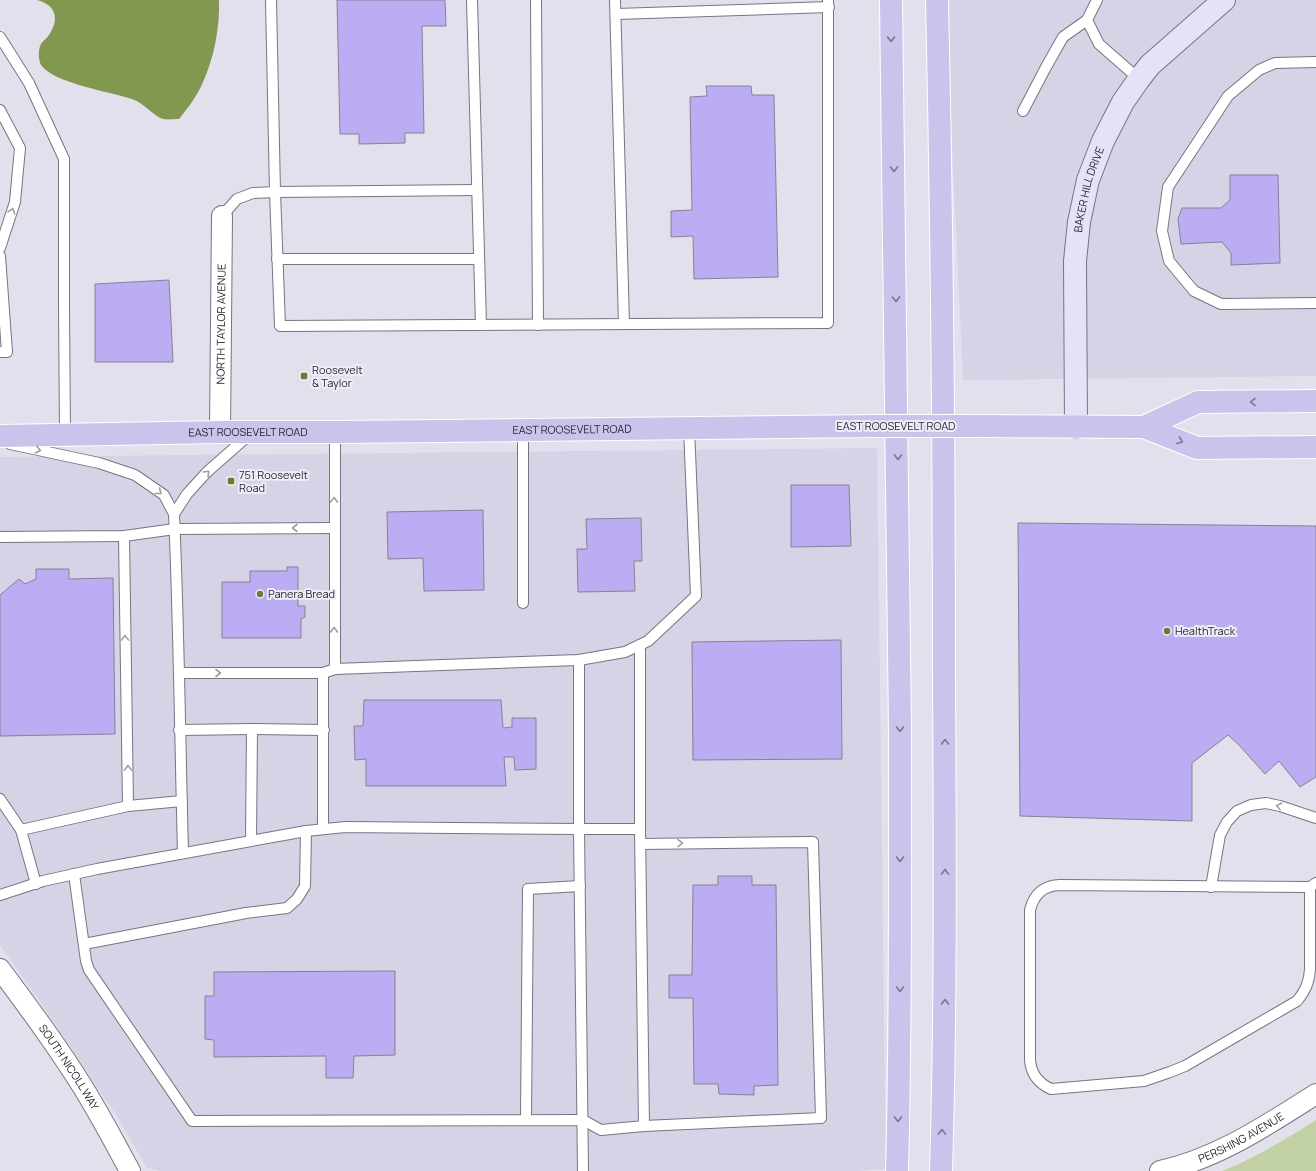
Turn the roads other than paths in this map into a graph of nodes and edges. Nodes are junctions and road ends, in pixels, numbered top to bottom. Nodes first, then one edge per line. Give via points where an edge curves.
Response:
1 (272, 0) edge
2 (472, 0) edge
3 (536, 0) edge
4 (615, 0) edge
5 (891, 0) edge
6 (936, 0) edge
7 (1097, 0) edge
8 (1224, 0) edge
9 (828, 4) edge
10 (616, 14) junction
11 (1087, 20) junction
12 (0, 37) edge
13 (1316, 62) edge
14 (1139, 79) junction
15 (0, 110) edge
16 (1023, 111) dead end
17 (477, 190) junction
18 (275, 192) junction
19 (222, 216) joint
20 (0, 248) edge
21 (0, 256) edge
22 (277, 259) junction
23 (479, 259) junction
24 (1316, 303) edge
25 (624, 324) junction
26 (481, 325) junction
27 (538, 325) junction
28 (0, 352) edge
29 (1316, 401) edge
30 (1076, 427) junction
31 (1144, 427) junction
32 (689, 428) junction
33 (523, 430) junction
34 (220, 432) junction
35 (252, 432) junction
36 (335, 432) junction
37 (65, 435) junction
38 (0, 436) edge
39 (0, 442) edge
40 (1316, 447) edge
41 (174, 514) junction
42 (334, 528) junction
43 (175, 529) junction
44 (0, 536) edge
45 (124, 536) junction
46 (523, 603) dead end
47 (640, 645) junction
48 (579, 660) junction
49 (335, 668) junction
50 (179, 673) junction
51 (323, 673) junction
52 (252, 729) junction
53 (179, 730) junction
54 (324, 730) junction
55 (0, 799) edge
56 (182, 801) junction
57 (128, 806) junction
58 (1316, 818) edge
59 (323, 829) junction
60 (579, 829) junction
61 (640, 829) junction
62 (21, 830) junction
63 (306, 831) junction
64 (251, 840) junction
65 (641, 844) junction
66 (183, 853) junction
67 (74, 874) junction
68 (36, 884) junction
69 (1313, 885) edge
70 (580, 886) junction
71 (1211, 886) junction
72 (0, 895) edge
73 (84, 944) junction
74 (0, 970) edge
75 (1316, 1094) edge
76 (526, 1120) junction
77 (583, 1120) junction
78 (644, 1126) junction
79 (130, 1171) edge
80 (583, 1171) edge
81 (897, 1171) edge
82 (941, 1171) edge
83 (1160, 1171) edge

1 - 18 lane
2 - 17 lane
3 - 27 lane
4 - 10 lane
5 -> 81 main road via 900,682 900,1048
82 -> 6 main road via 945,980 944,599 942,296
7 - 11 lane
8 - 14 street, BAKER HILL DRIVE via 1150,65
9 - 10 lane
9 - 25 lane via 828,323
10 - 25 lane
11 - 14 lane via 1099,44
11 - 16 lane via 1063,37
12 - 37 lane via 29,83 64,159
13 - 24 lane via 1275,63 1259,70 1228,96 1168,187 1162,231 1169,261 1194,291 1221,304
14 - 30 street, BAKER HILL DRIVE via 1123,102 1103,141 1088,180 1079,222 1075,261
20 -> 15 lane via 15,202 20,148
17 - 18 lane
17 - 23 lane
18 - 19 lane via 253,193 236,200
18 - 22 lane
19 - 34 street, NORTH TAYLOR AVENUE
21 - 28 lane via 7,352
22 - 23 lane
22 - 26 lane via 280,326
23 - 26 lane
25 - 27 lane
26 - 27 lane
29 -> 31 main road, EAST ROOSEVELT ROAD via 1198,402
30 - 31 main road, EAST ROOSEVELT ROAD
30 - 32 main road, EAST ROOSEVELT ROAD, bridge
31 -> 40 main road, EAST ROOSEVELT ROAD via 1197,448
32 - 33 main road, EAST ROOSEVELT ROAD
32 - 47 lane via 696,596 648,641
33 - 36 main road, EAST ROOSEVELT ROAD
33 - 46 lane
34 - 35 main road, EAST ROOSEVELT ROAD
34 - 37 main road, EAST ROOSEVELT ROAD
35 - 36 main road, EAST ROOSEVELT ROAD
41 -> 35 lane via 187,494 207,472
42 -> 36 lane
37 - 38 main road, EAST ROOSEVELT ROAD
39 -> 41 lane via 99,463 135,475 164,495
41 - 43 lane
42 -> 43 lane
49 -> 42 lane
43 - 45 lane
43 - 50 lane
44 - 45 lane
57 -> 45 lane
47 - 48 lane via 625,652
47 - 61 lane
48 - 49 lane
48 - 60 lane
49 - 51 lane
50 -> 51 lane
50 - 53 lane
51 - 54 lane
52 - 53 lane
52 - 54 lane
52 - 64 lane
53 - 56 lane
54 - 59 lane
55 - 62 lane
56 - 57 lane
56 - 66 lane
57 - 62 lane
58 -> 71 lane via 1266,803 1251,805 1237,811 1226,822 1220,835
59 - 60 lane
59 - 63 lane
60 - 61 lane
60 - 70 lane
61 - 65 lane
62 - 68 lane
63 - 64 lane
63 - 73 lane via 305,886 297,899 287,908
64 - 66 lane
65 - 78 lane
65 -> 78 lane via 813,842 821,1118
66 - 67 lane
67 - 68 lane
67 - 73 lane
68 - 72 lane
69 - 71 lane
69 - 71 lane via 1309,981 1305,992 1297,1001 1185,1066 1144,1081 1051,1089 1038,1081 1033,1074 1030,1060 1030,910 1036,894 1043,889 1059,885
70 - 76 lane via 528,889
70 - 77 lane
73 - 76 lane via 89,970 192,1121
74 - 79 street, SOUTH NICOLL WAY via 83,1088
75 - 83 street, PERSHING AVENUE via 1233,1144
76 - 77 lane
77 - 78 lane via 601,1130
77 - 80 lane

